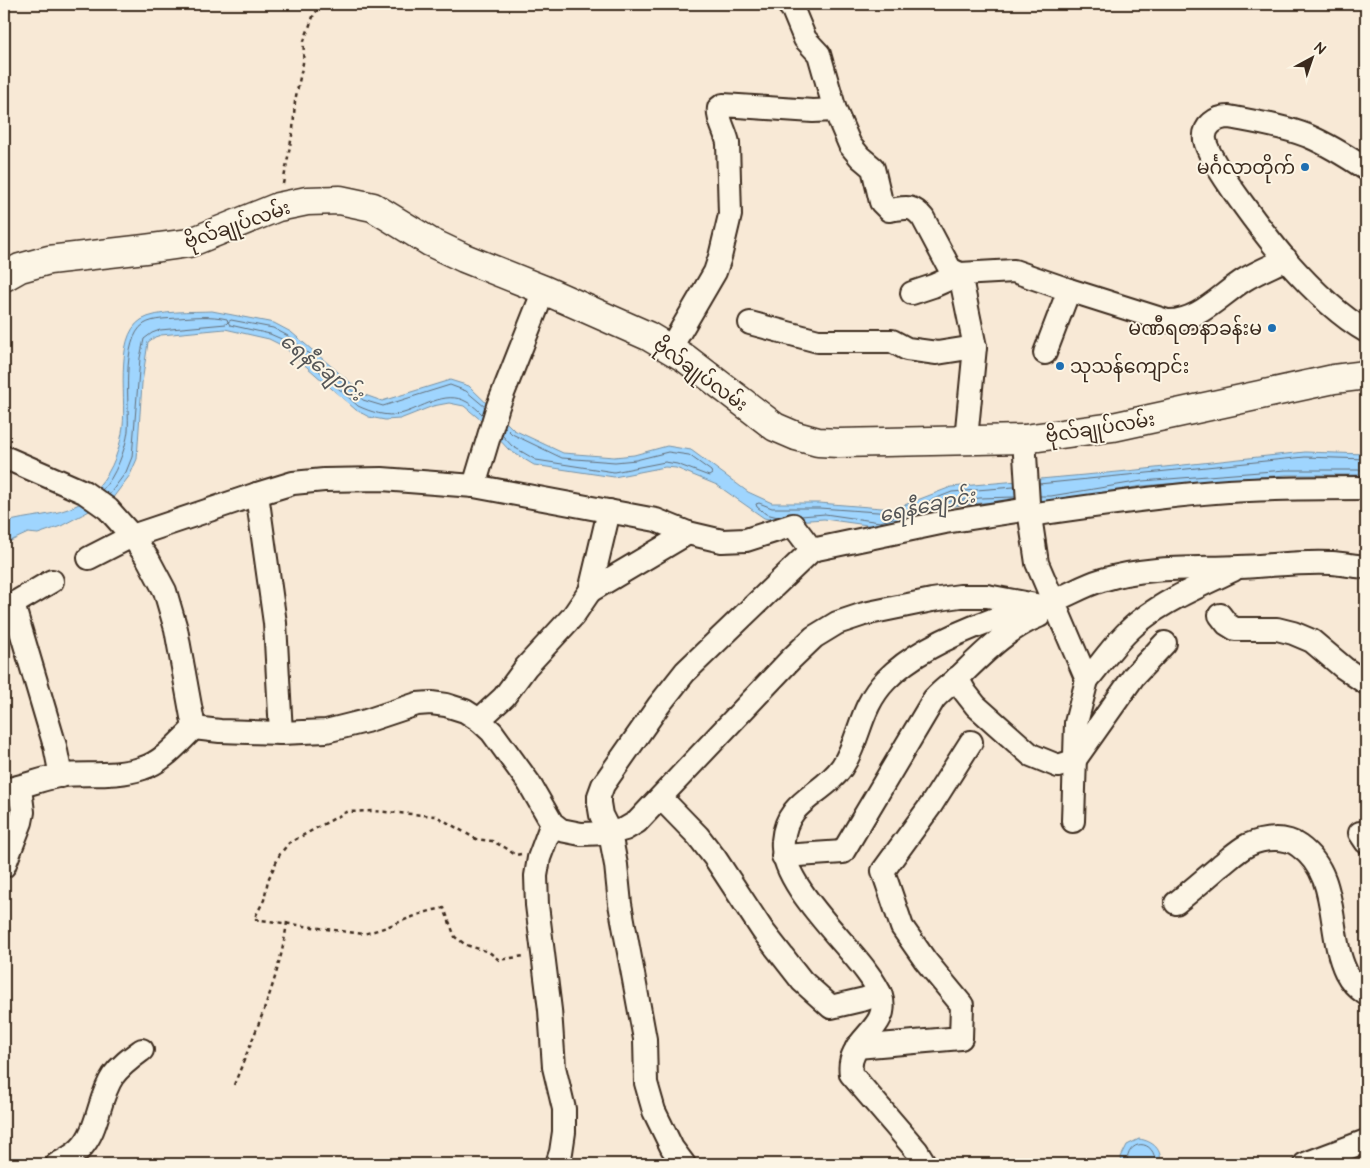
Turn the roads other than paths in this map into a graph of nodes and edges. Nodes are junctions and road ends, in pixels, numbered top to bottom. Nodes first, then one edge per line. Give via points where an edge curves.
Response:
1 (788, 4) edge
2 (835, 110) junction
3 (1366, 169) edge
4 (1286, 259) junction
5 (960, 274) junction
6 (4, 277) edge
7 (544, 290) junction
8 (1068, 290) junction
9 (912, 293) dead end
10 (750, 323) dead end
11 (1366, 331) edge
12 (975, 347) junction
13 (670, 349) junction
14 (1045, 353) dead end
15 (1366, 375) edge
16 (966, 439) junction
17 (1024, 439) junction
18 (4, 457) edge
19 (474, 486) junction
20 (1366, 488) edge
21 (257, 494) junction
22 (1029, 509) junction
23 (609, 511) junction
24 (688, 533) junction
25 (132, 536) junction
26 (812, 550) junction
27 (89, 558) dead end
28 (1238, 567) junction
29 (1366, 567) edge
30 (52, 580) dead end
31 (590, 591) junction
32 (1050, 606) junction
33 (1220, 615) dead end
34 (1166, 643) dead end
35 (957, 678) junction
36 (1087, 680) junction
37 (1366, 683) edge
38 (480, 720) junction
39 (194, 728) junction
40 (281, 733) junction
41 (971, 742) dead end
42 (1074, 761) junction
43 (61, 776) junction
44 (12, 789) edge
45 (661, 798) junction
46 (1073, 821) dead end
47 (550, 829) junction
48 (610, 833) junction
49 (783, 856) junction
50 (4, 866) edge
51 (1176, 903) dead end
52 (880, 993) junction
53 (1366, 994) edge
54 (857, 1047) junction
55 (142, 1050) dead end
56 (892, 1120) junction
57 (1366, 1141) edge
58 (57, 1164) edge
59 (557, 1164) edge
60 (684, 1164) edge
61 (914, 1164) edge
62 (925, 1164) edge
63 (1305, 1164) edge

1 - 2 street via 805,39 819,54
2 - 5 street via 850,144 873,168 881,202 889,210 909,207 918,212 950,270
2 - 13 street via 723,105 719,108 728,143 730,215 715,272
3 - 4 street via 1321,142 1280,127 1229,117 1221,117 1210,125 1205,139 1213,160
4 - 8 street via 1244,280 1180,321 1167,321
4 - 11 street via 1340,313
5 - 8 street via 1014,271
5 - 9 street
5 - 12 street
6 - 7 main road, ဗိုလ်‌ချုပ်‌လမ်း via 20,268 49,260 189,243 278,207 307,201 340,200 373,207 430,242
7 - 13 main road, ဗိုလ်‌ချုပ်‌လမ်း
7 - 19 street via 498,406
8 - 14 street
10 - 12 street via 818,341 892,341 907,349 937,353
12 - 16 street
13 - 16 main road, ဗိုလ်‌ချုပ်‌လမ်း via 775,427 796,436 839,443
15 - 17 main road, ဗိုလ်‌ချုပ်‌လမ်း via 1113,427
16 - 17 main road, ဗိုလ်‌ချုပ်‌လမ်း
17 - 22 street
18 - 25 street via 84,492 108,510
19 - 21 street via 382,479 324,480 293,483
19 - 23 street
20 - 22 street via 1276,488
21 - 25 street
21 - 40 street via 275,623
22 - 26 street via 945,522
22 - 32 street via 1037,563
23 - 24 street via 656,520
23 - 31 street
24 - 26 street via 722,541 746,540 793,525
24 - 31 street
25 - 27 street
25 - 39 street via 165,591 176,629
26 - 48 street via 685,672 659,705 603,785 599,796 601,815
28 - 29 street via 1331,563
28 - 32 street via 1139,571 1100,580
28 - 36 street via 1161,606 1141,620
30 - 43 street via 13,604
31 - 38 street via 573,616 526,667 504,697
32 - 35 street via 993,645
32 - 36 street
32 - 45 street via 987,596 960,596 864,614 837,623 814,637 792,658
32 - 49 street via 993,619 932,647 888,678 867,705 842,766 826,784 799,804 790,817 783,841
33 - 37 street via 1235,629 1277,629 1312,641
34 - 42 street via 1134,676
35 - 42 street via 976,706 1031,755 1058,766
35 - 49 street via 934,699 843,852
36 - 42 street via 1076,723
38 - 40 street via 465,711 431,703 417,704 366,722 326,731
38 - 47 street via 530,783
39 - 40 street
39 - 43 street via 144,768
41 - 54 street via 883,871 902,927 962,1005 961,1038
42 - 46 street
43 - 44 street
44 - 50 street via 23,812 22,822
45 - 48 street via 637,822
45 - 52 street via 715,858 763,932 802,981 831,1007
47 - 48 street via 581,834
47 - 59 street via 536,876 554,1067 564,1109 562,1152
48 - 60 street via 645,1039 646,1083 654,1111 672,1148
49 - 52 street via 802,893 860,962
51 - 53 street via 1248,845 1281,839 1294,842 1308,852 1324,877 1345,970 1353,984
52 - 54 street via 883,1010 879,1020
54 - 56 street via 851,1056 850,1074
55 - 58 street via 113,1077 104,1092 97,1119 80,1149
56 - 61 street
56 - 62 street
57 - 63 street

